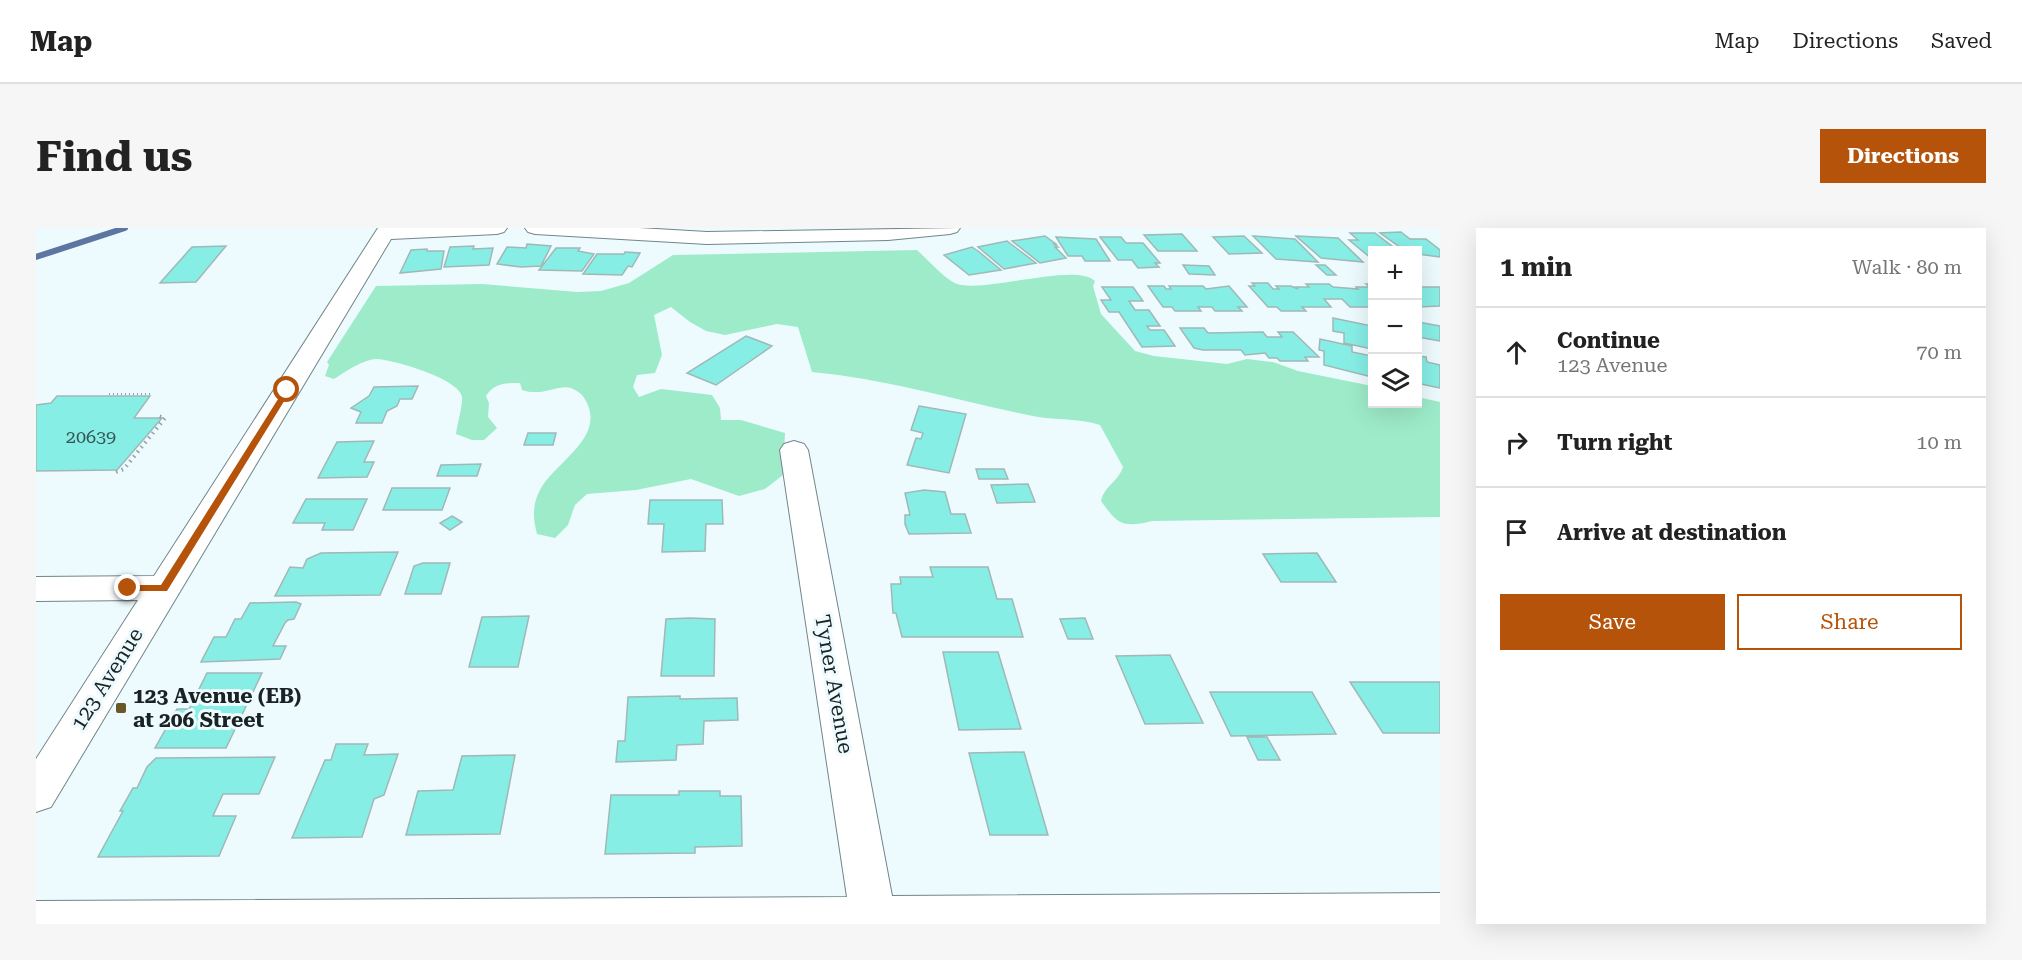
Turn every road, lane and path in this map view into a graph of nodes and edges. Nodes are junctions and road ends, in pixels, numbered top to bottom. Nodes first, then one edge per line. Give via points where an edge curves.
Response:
1 (497, 228) edge
2 (534, 228) edge
3 (950, 228) edge
4 (386, 231) edge
5 (109, 394) dead end
6 (152, 394) dead end
7 (158, 416) dead end
8 (794, 450) dead end
9 (116, 472) dead end
10 (164, 588) junction
11 (36, 589) edge
12 (36, 794) edge
13 (1440, 916) edge
14 (874, 921) edge
15 (1244, 921) edge
16 (36, 924) edge

1 - 4 street
2 - 3 street via 707,238 888,234
4 - 10 street, 123 Avenue
5 - 6 path
7 - 9 path via 165,418 124,469
8 - 14 street, Tyner Avenue
10 - 11 street
10 - 12 street, 123 Avenue
13 - 15 street
14 - 15 street
14 - 16 street

